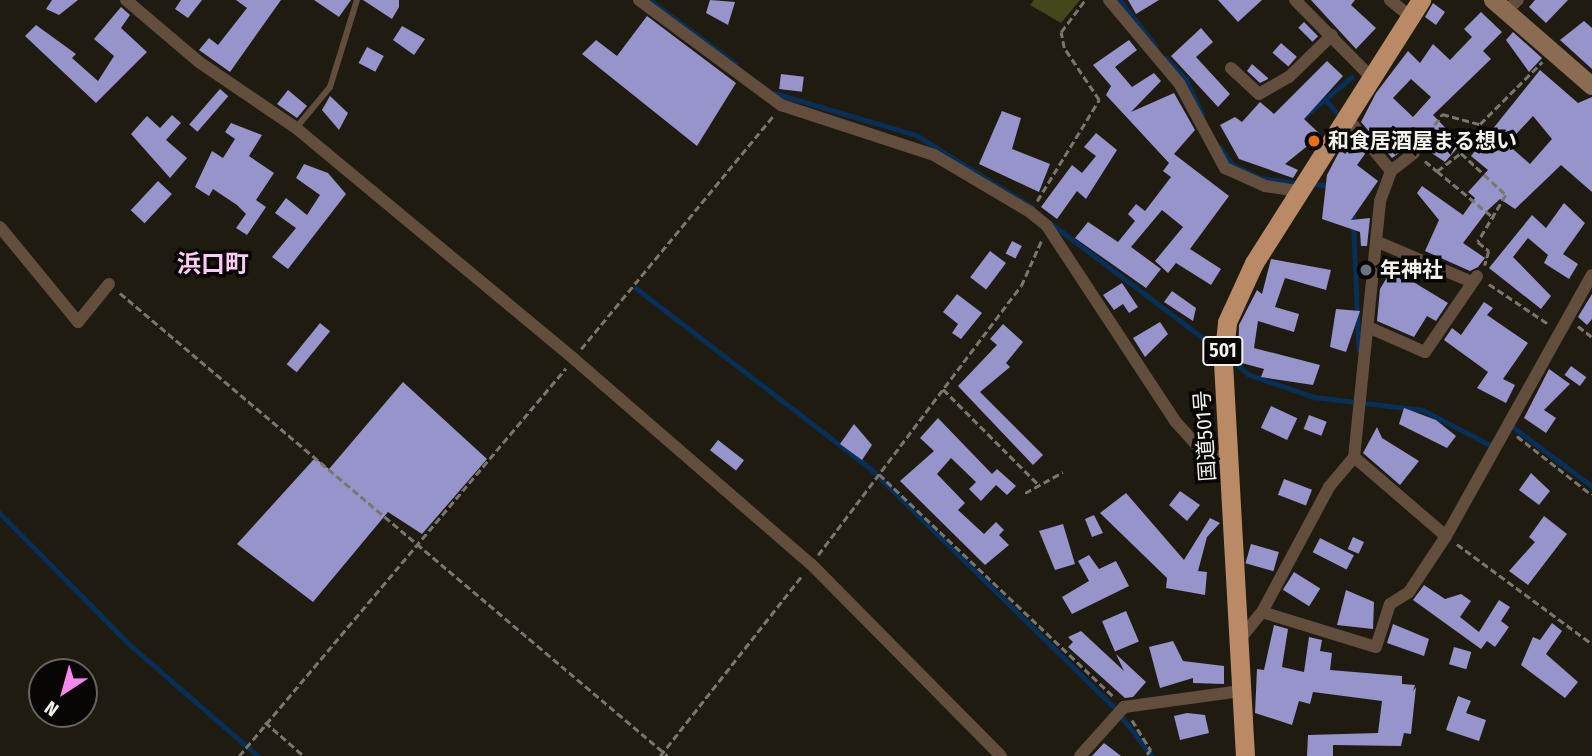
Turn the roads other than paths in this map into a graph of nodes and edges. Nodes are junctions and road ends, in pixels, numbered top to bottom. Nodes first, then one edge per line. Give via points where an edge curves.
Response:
1 (126, 0) edge
2 (357, 0) edge
3 (639, 0) edge
4 (1109, 0) edge
5 (1295, 0) edge
6 (1390, 0) edge
7 (1506, 4) edge
8 (1416, 8) edge
9 (1332, 35) junction
10 (1231, 68) dead end
11 (1373, 79) junction
12 (1592, 86) edge
13 (1348, 119) junction
14 (296, 128) junction
15 (1414, 153) road end
16 (1391, 171) junction
17 (1302, 192) junction
18 (0, 227) edge
19 (1378, 242) junction
20 (1592, 275) edge
21 (110, 284) road end
22 (1368, 327) junction
23 (1354, 457) junction
24 (1230, 462) junction
25 (1447, 536) junction
26 (1262, 612) junction
27 (1240, 639) junction
28 (1241, 691) junction
29 (1001, 756) edge
30 (1080, 756) edge
31 (1245, 756) edge

1 - 14 street via 199,62
2 - 14 lane via 330,87
3 - 24 street via 781,105 934,155 1030,212 1047,226 1175,421 1199,448
4 - 17 street via 1179,83 1225,168 1265,186
5 - 9 street
6 - 8 street
7 - 12 main road
8 - 11 highway, 国道501号 / 501
9 - 10 street via 1289,77 1259,94
9 - 11 street
11 - 13 highway, 国道501号 / 501
13 - 16 street
13 - 17 highway, 国道501号 / 501
14 - 29 street via 811,564
15 - 16 street
16 - 19 street via 1380,202
17 - 24 highway, 国道501号 / 501 via 1241,284 1227,322
18 - 21 street via 78,322
19 - 22 street
19 - 22 street via 1475,279 1425,352
20 - 25 street
22 - 23 street
23 - 25 street
23 - 26 street via 1329,486
24 - 27 highway, 国道501号 / 501
25 - 26 street via 1409,592 1390,604 1376,647
26 - 27 street
27 - 28 highway, 国道501号 / 501
28 - 30 street via 1124,707
28 - 31 highway, 国道501号 / 501

